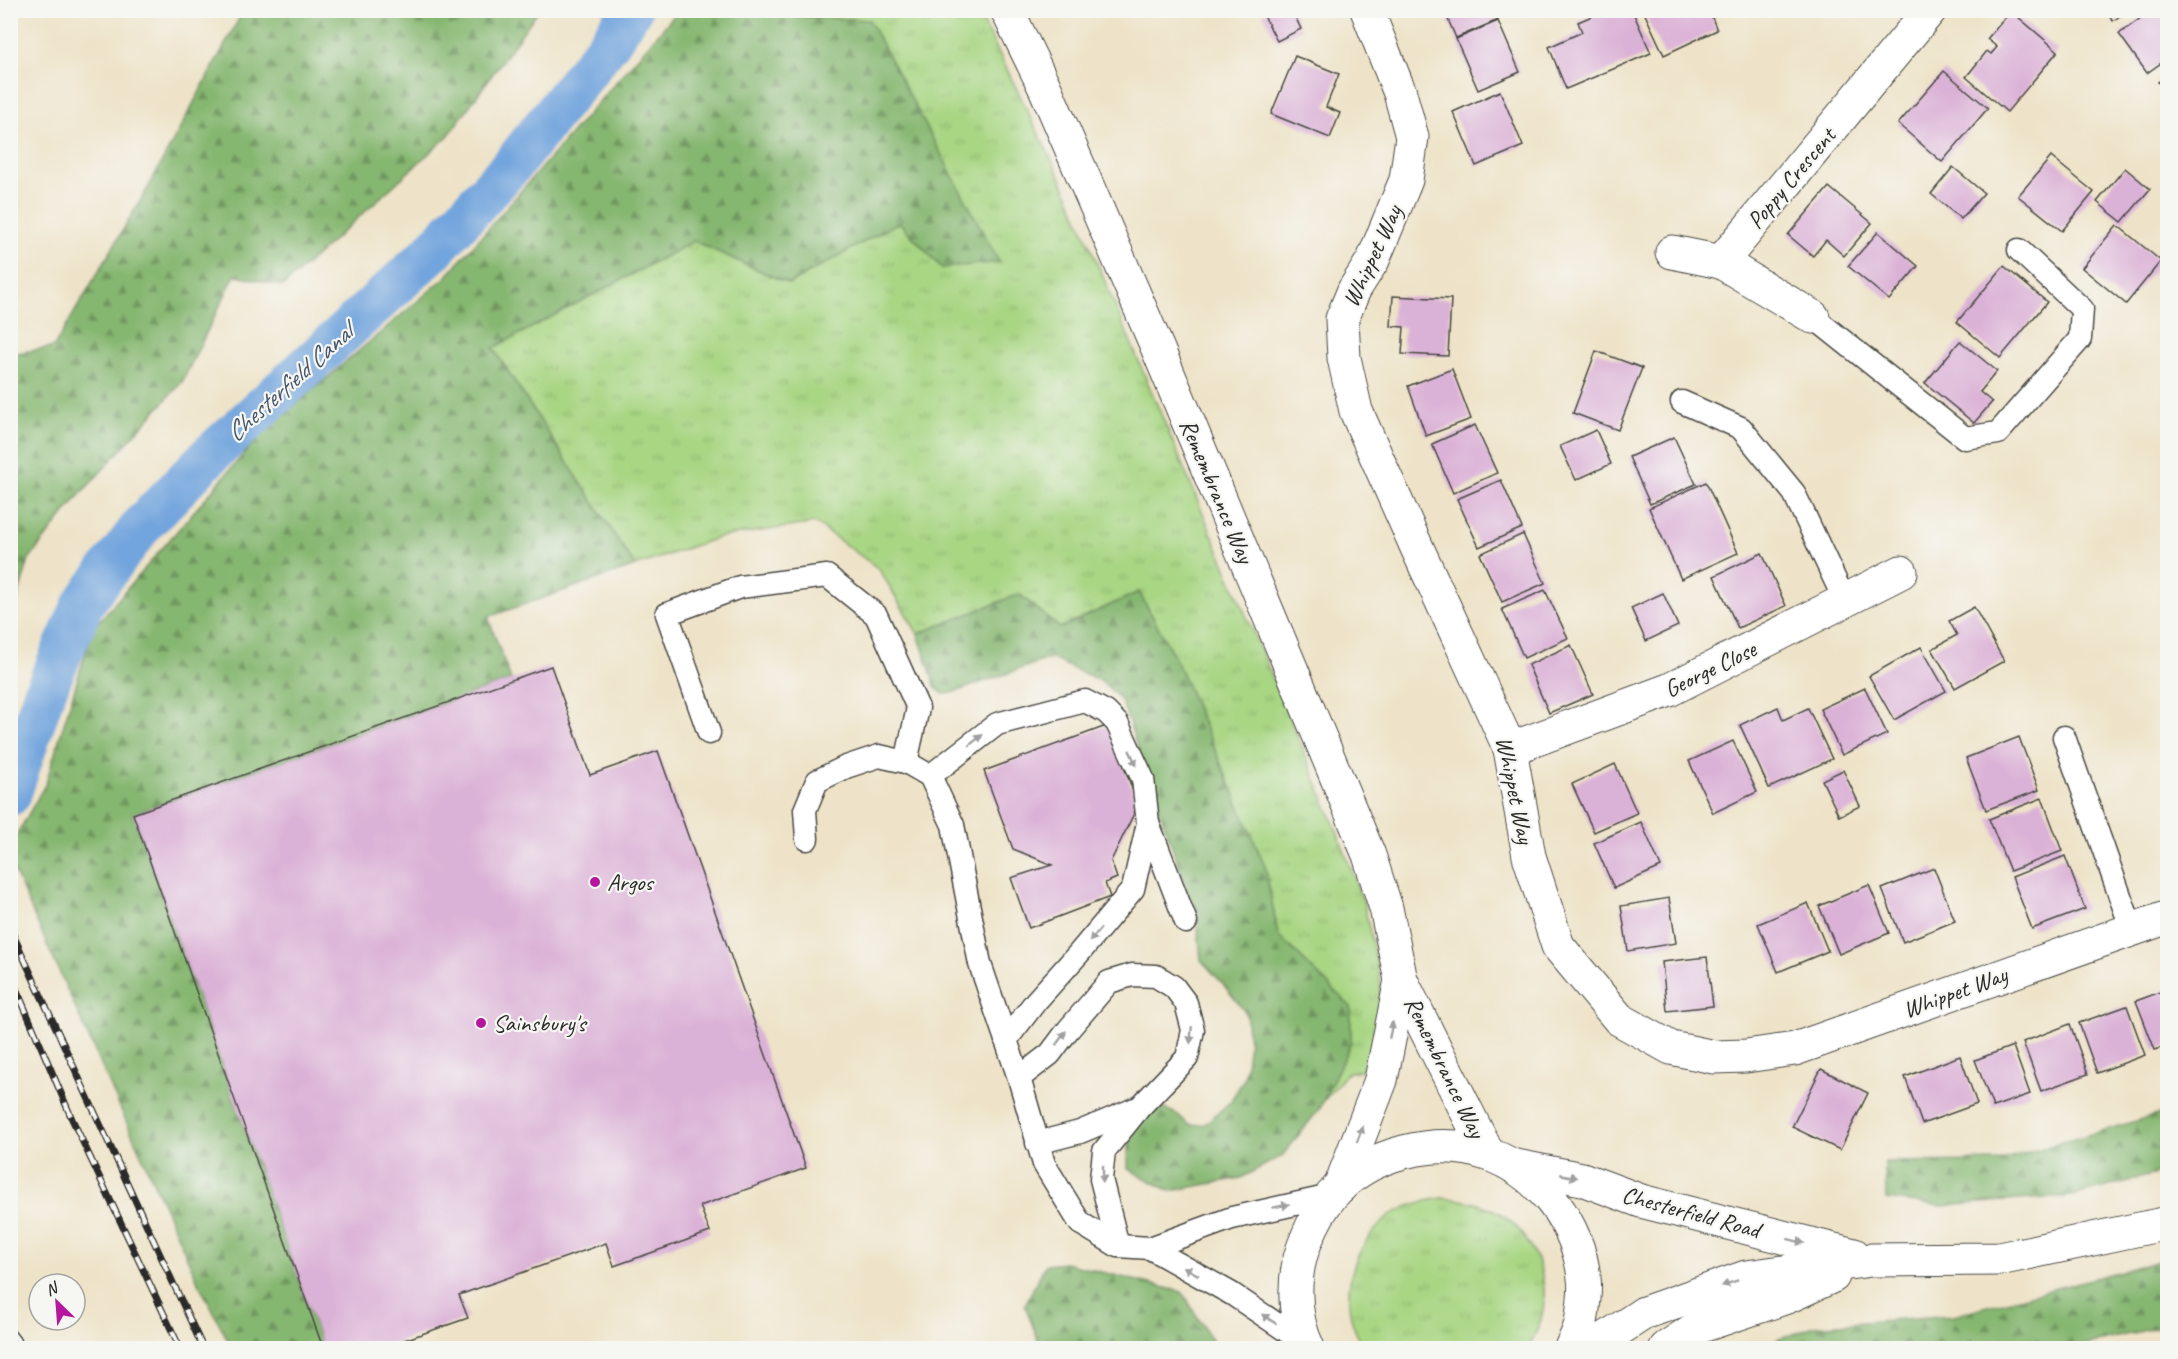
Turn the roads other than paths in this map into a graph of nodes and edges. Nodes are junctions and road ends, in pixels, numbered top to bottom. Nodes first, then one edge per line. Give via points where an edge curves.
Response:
1 (1007, 10) edge
2 (1367, 10) edge
3 (1930, 10) edge
4 (2019, 250) dead end
5 (1672, 252) dead end
6 (1721, 262) junction
7 (1813, 317) joint
8 (1682, 402) dead end
9 (1901, 572) dead end
10 (1845, 601) junction
11 (709, 733) dead end
12 (2064, 737) dead end
13 (1510, 748) junction
14 (906, 762) junction
15 (930, 776) junction
16 (1148, 824) junction
17 (807, 839) dead end
18 (2168, 917) edge
19 (1186, 922) dead end
20 (2132, 930) junction
21 (1401, 980) junction
22 (1006, 1040) junction
23 (1019, 1078) junction
24 (1140, 1108) junction
25 (1037, 1143) junction
26 (1500, 1160) junction
27 (1335, 1192) junction
28 (2168, 1223) edge
29 (1118, 1246) junction
30 (1150, 1248) junction
31 (1871, 1260) junction
32 (1307, 1346) edge
33 (1571, 1348) edge
34 (1591, 1348) edge
35 (1665, 1348) edge

1 - 21 main road, Remembrance Way via 1148,326 1369,855 1386,908
2 - 13 main road, Whippet Way via 1400,93 1412,137 1406,180 1373,260 1342,319 1344,358 1356,411
3 - 6 main road, Poppy Crescent
4 - 7 lane via 2082,309 2080,339 1998,433 1965,438
5 - 6 main road
6 - 7 main road
8 - 10 lane via 1741,428 1749,437 1794,493
9 - 10 main road, George Close
10 - 13 main road, George Close via 1669,690
11 - 14 lane via 667,614 740,587 827,576 876,615 918,708
12 - 20 lane
13 - 20 main road, Whippet Way via 1529,856 1558,946 1619,1019 1671,1048 1714,1057 1795,1049
14 - 15 lane
14 - 17 lane via 879,756 817,781 805,810
15 -> 16 lane via 997,724 1085,701 1117,723 1143,779
15 - 22 lane via 953,825 980,964
16 - 19 lane
16 -> 22 lane via 1133,889
18 - 20 main road, Whippet Way
21 - 26 main road, Remembrance Way
27 -> 21 main road, Remembrance Way via 1381,1080
22 - 23 lane
23 -> 24 lane via 1050,1054 1109,982 1132,975 1156,976 1174,987 1186,1003 1193,1030 1187,1058
23 - 25 lane
24 - 25 lane via 1080,1132
24 -> 29 lane via 1104,1151 1101,1179
25 - 29 lane via 1044,1164 1080,1223
26 - 27 main road, Chesterfield Road via 1449,1147 1410,1150 1372,1164
26 -> 31 main road, Chesterfield Road
26 - 33 main road via 1548,1194 1573,1233 1584,1279 1581,1325
30 -> 27 lane via 1232,1218
27 - 32 main road via 1313,1222 1301,1252 1297,1314
28 - 31 main road, Chesterfield Road via 1999,1259
29 - 30 lane
32 -> 30 lane via 1232,1294
31 -> 34 main road, Chesterfield Road via 1746,1277 1644,1313
31 - 35 main road via 1786,1297 1696,1328

